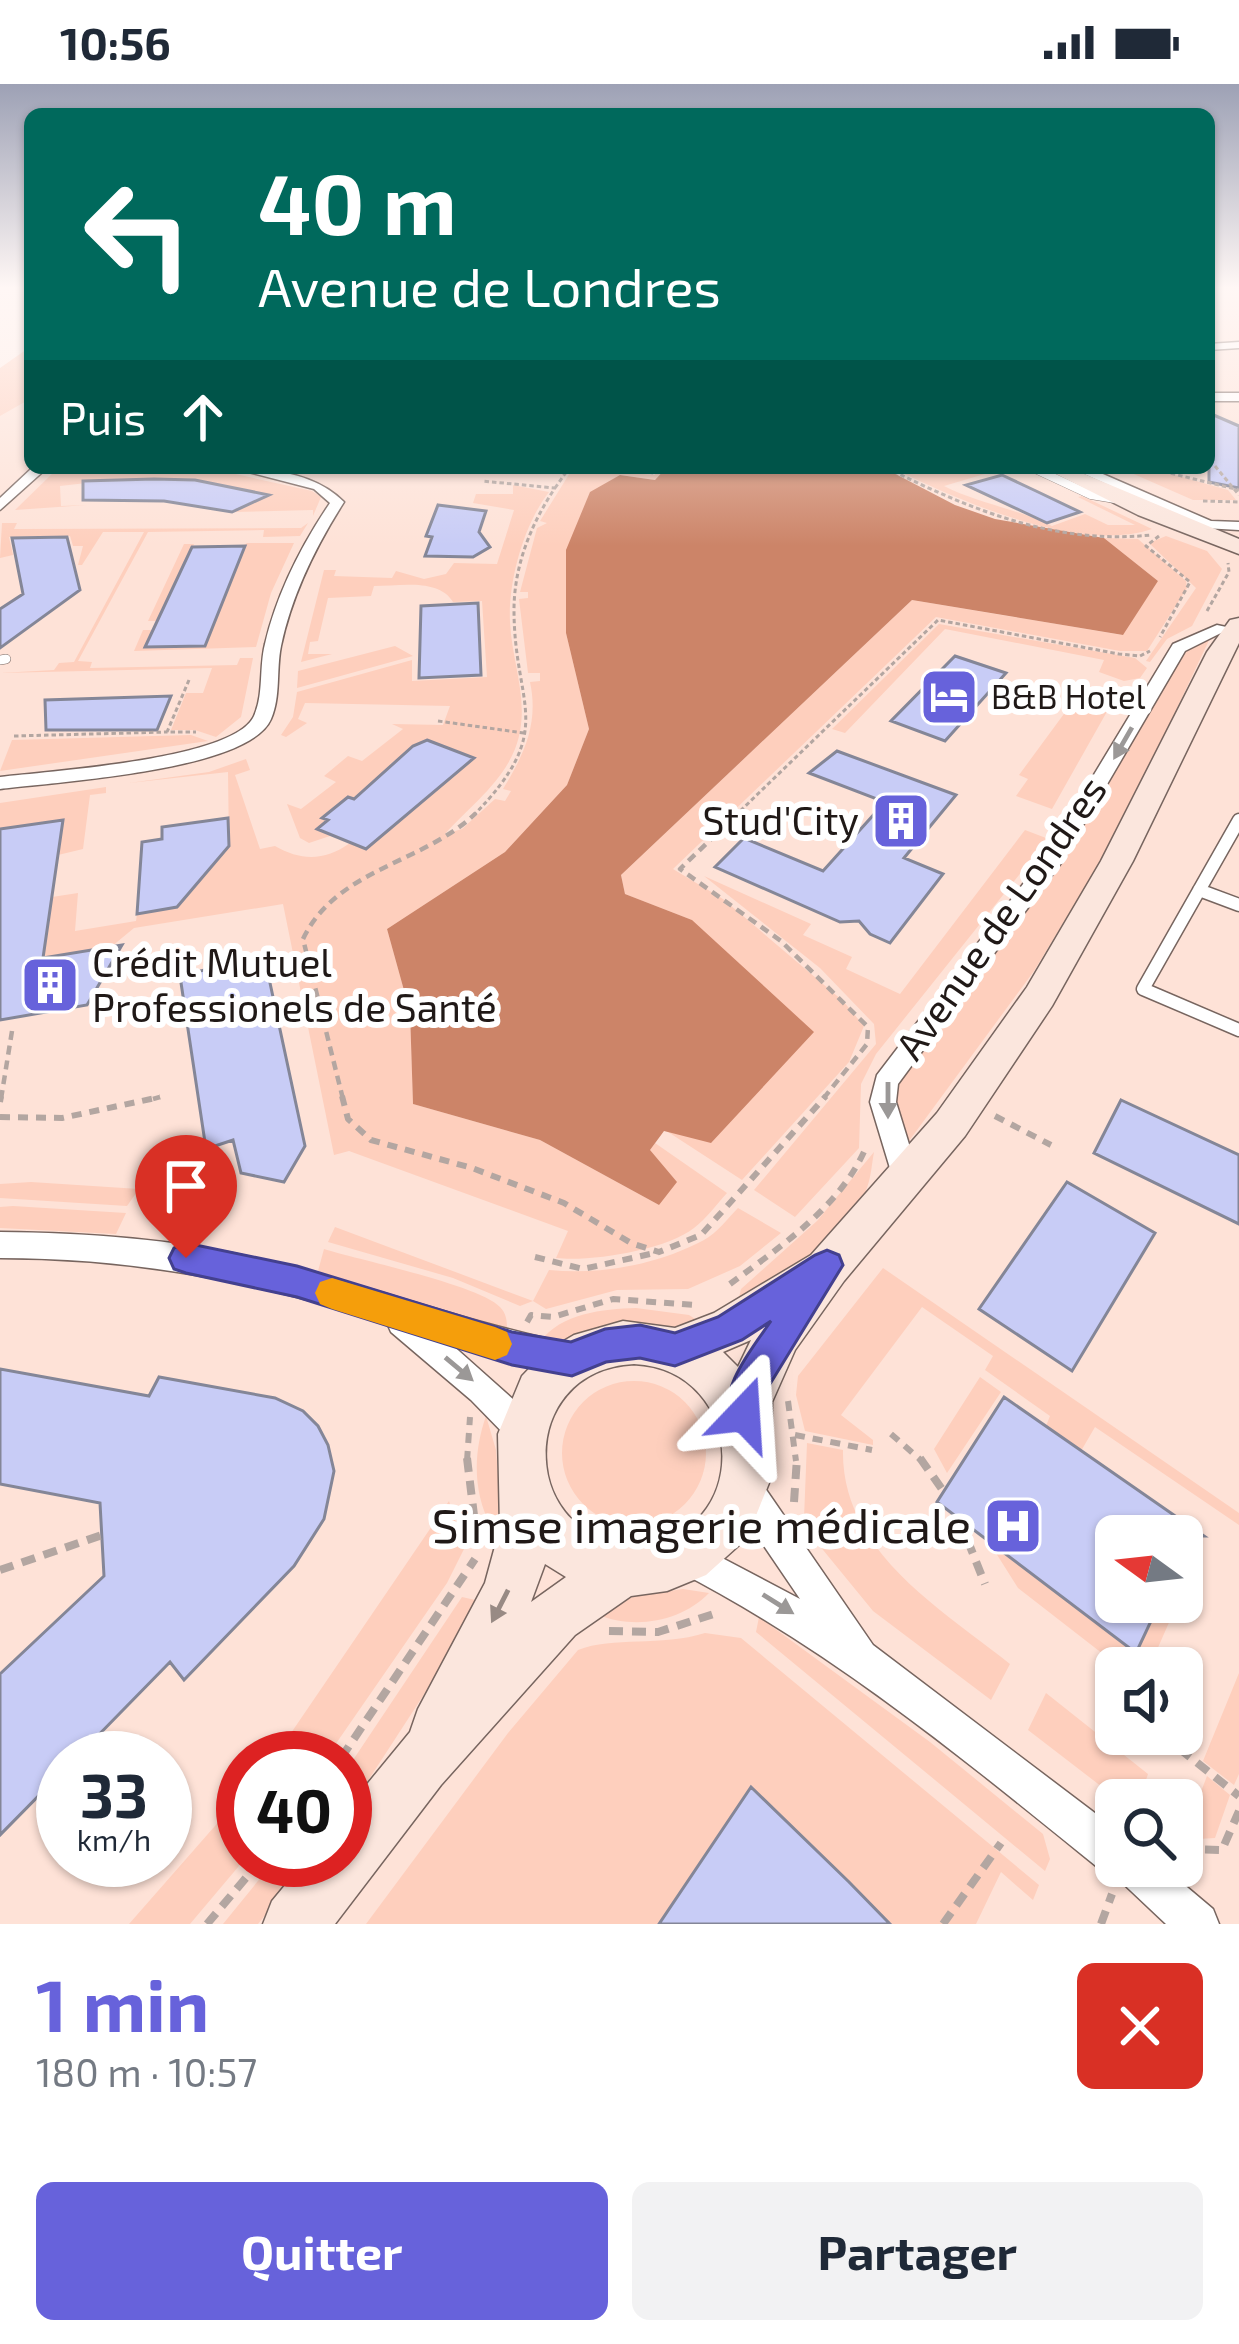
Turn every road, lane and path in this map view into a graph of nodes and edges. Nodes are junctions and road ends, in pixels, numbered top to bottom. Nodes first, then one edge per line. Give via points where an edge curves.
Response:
1 (1215, 466) dead end
2 (34, 474) edge
3 (266, 474) edge
4 (565, 474) edge
5 (899, 474) edge
6 (1046, 474) edge
7 (1068, 474) edge
8 (1092, 474) edge
9 (1113, 474) edge
10 (1170, 474) edge
11 (482, 481) dead end
12 (555, 488) junction
13 (1238, 494) edge
14 (1127, 500) junction
15 (1192, 501) dead end
16 (0, 506) edge
17 (1238, 534) edge
18 (1239, 596) edge
19 (1227, 635) edge
20 (189, 680) dead end
21 (164, 713) dead end
22 (176, 713) junction
23 (438, 721) dead end
24 (167, 732) junction
25 (524, 733) junction
26 (14, 736) dead end
27 (206, 736) dead end
28 (0, 783) edge
29 (1239, 820) edge
30 (1199, 890) junction
31 (1239, 905) edge
32 (1239, 1030) edge
33 (12, 1031) dead end
34 (160, 1097) dead end
35 (0, 1102) edge
36 (990, 1114) dead end
37 (0, 1117) edge
38 (1051, 1144) dead end
39 (906, 1180) junction
40 (0, 1245) edge
41 (659, 1252) junction
42 (535, 1257) dead end
43 (827, 1265) junction
44 (391, 1313) junction
45 (675, 1350) junction
46 (572, 1359) junction
47 (787, 1395) dead end
48 (470, 1402) dead end
49 (522, 1430) junction
50 (746, 1433) junction
51 (891, 1434) dead end
52 (795, 1435) junction
53 (872, 1450) dead end
54 (744, 1487) junction
55 (944, 1492) dead end
56 (526, 1494) junction
57 (959, 1519) dead end
58 (792, 1524) dead end
59 (102, 1535) dead end
60 (688, 1558) junction
61 (625, 1569) junction
62 (0, 1570) edge
63 (985, 1584) dead end
64 (716, 1616) dead end
65 (603, 1631) dead end
66 (863, 1658) junction
67 (358, 1731) edge
68 (1187, 1755) edge
69 (420, 1764) junction
70 (1239, 1796) edge
71 (1239, 1811) edge
72 (1095, 1839) edge
73 (1001, 1843) dead end
74 (1203, 1850) edge
75 (238, 1887) edge
76 (1155, 1887) edge
77 (207, 1924) edge
78 (295, 1924) edge
79 (944, 1924) edge
80 (1198, 1924) edge

1 - 13 path
2 - 16 street
3 - 28 street via 319,486 337,502 286,599 257,727 206,755
4 - 12 path
5 - 41 path via 1009,521 1073,533 1160,532 1146,546 1190,589 1140,656 938,620 680,869 847,1000 868,1028 853,1065 701,1235
6 - 14 lane via 1091,495
7 - 14 street
8 - 17 street
9 - 17 street
10 - 13 path
11 - 12 path
12 - 25 path via 538,512 518,577 514,621 529,701
13 - 15 path
14 - 17 street
18 - 19 street, Avenue de Londres
19 - 39 street, Avenue de Londres via 1109,880
19 -> 39 street, Avenue de Londres via 1179,648 1054,858 886,1082 883,1102
20 - 22 path
21 - 22 path
22 - 24 path
23 - 25 path
24 - 26 path
24 - 27 path
25 - 41 path via 498,787 458,830 328,898 310,917 303,939 347,1119 371,1140 564,1202
29 - 30 lane
30 - 31 lane
30 - 32 lane via 1143,989
33 - 35 path
34 - 37 path via 62,1118
36 - 38 path
39 - 43 street, Avenue de Londres
40 - 44 street via 186,1258
41 - 42 path via 584,1269
43 - 45 street, Avenue de Londres via 730,1328
43 - 50 street, Avenue de Londres via 754,1377
44 - 46 street
44 -> 49 street
45 - 46 street via 605,1345
45 - 50 street via 721,1383
46 - 49 street via 549,1378
47 - 52 path
48 - 67 path via 466,1474 478,1530 475,1559
49 - 56 street
50 - 54 street
51 - 55 path via 914,1450
52 - 53 path
52 - 58 path
54 - 60 street via 723,1528
54 - 66 street
56 - 61 street via 569,1551
56 -> 69 street via 525,1543 510,1585
57 - 63 path
59 - 62 path
60 - 61 street
60 -> 66 street
61 - 69 street via 556,1616
64 - 65 path via 658,1632
66 - 72 street
68 - 70 path
69 - 78 street
71 - 74 path via 1222,1850
73 - 79 path
75 - 77 path
76 - 80 street

